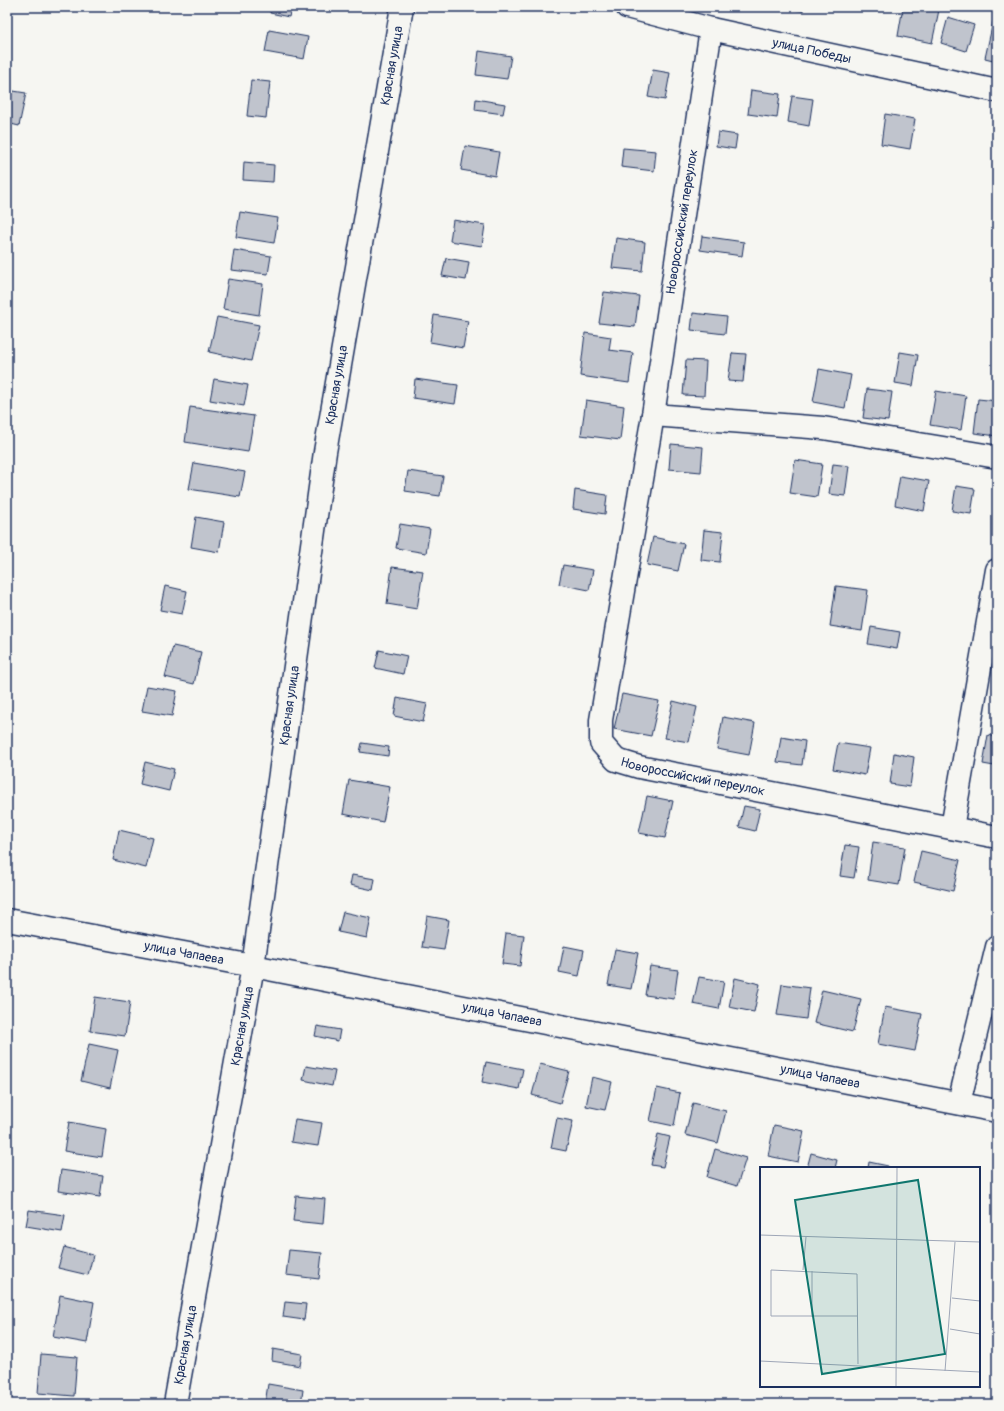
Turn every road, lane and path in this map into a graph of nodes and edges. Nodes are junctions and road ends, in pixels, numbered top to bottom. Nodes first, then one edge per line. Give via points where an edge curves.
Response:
1 (402, 7) edge
2 (627, 7) edge
3 (711, 29) junction
4 (997, 91) edge
5 (653, 415) junction
6 (997, 457) edge
7 (997, 570) edge
8 (952, 828) junction
9 (997, 837) edge
10 (7, 920) edge
11 (997, 948) edge
12 (253, 966) junction
13 (958, 1103) junction
14 (997, 1111) edge
15 (175, 1404) edge

1 - 12 street, Красная улица via 325,452
2 - 3 street, улица Победы
3 - 4 street, улица Победы
3 - 5 street, Новороссийский переулок
5 - 6 street via 823,428
5 - 8 street, Новороссийский переулок via 601,720 601,743 616,760 639,767
7 - 8 street
8 - 9 street, Новороссийский переулок
10 - 12 street, улица Чапаева
11 - 13 street
12 - 13 street, улица Чапаева
12 - 15 street, Красная улица
13 - 14 street, улица Чапаева

